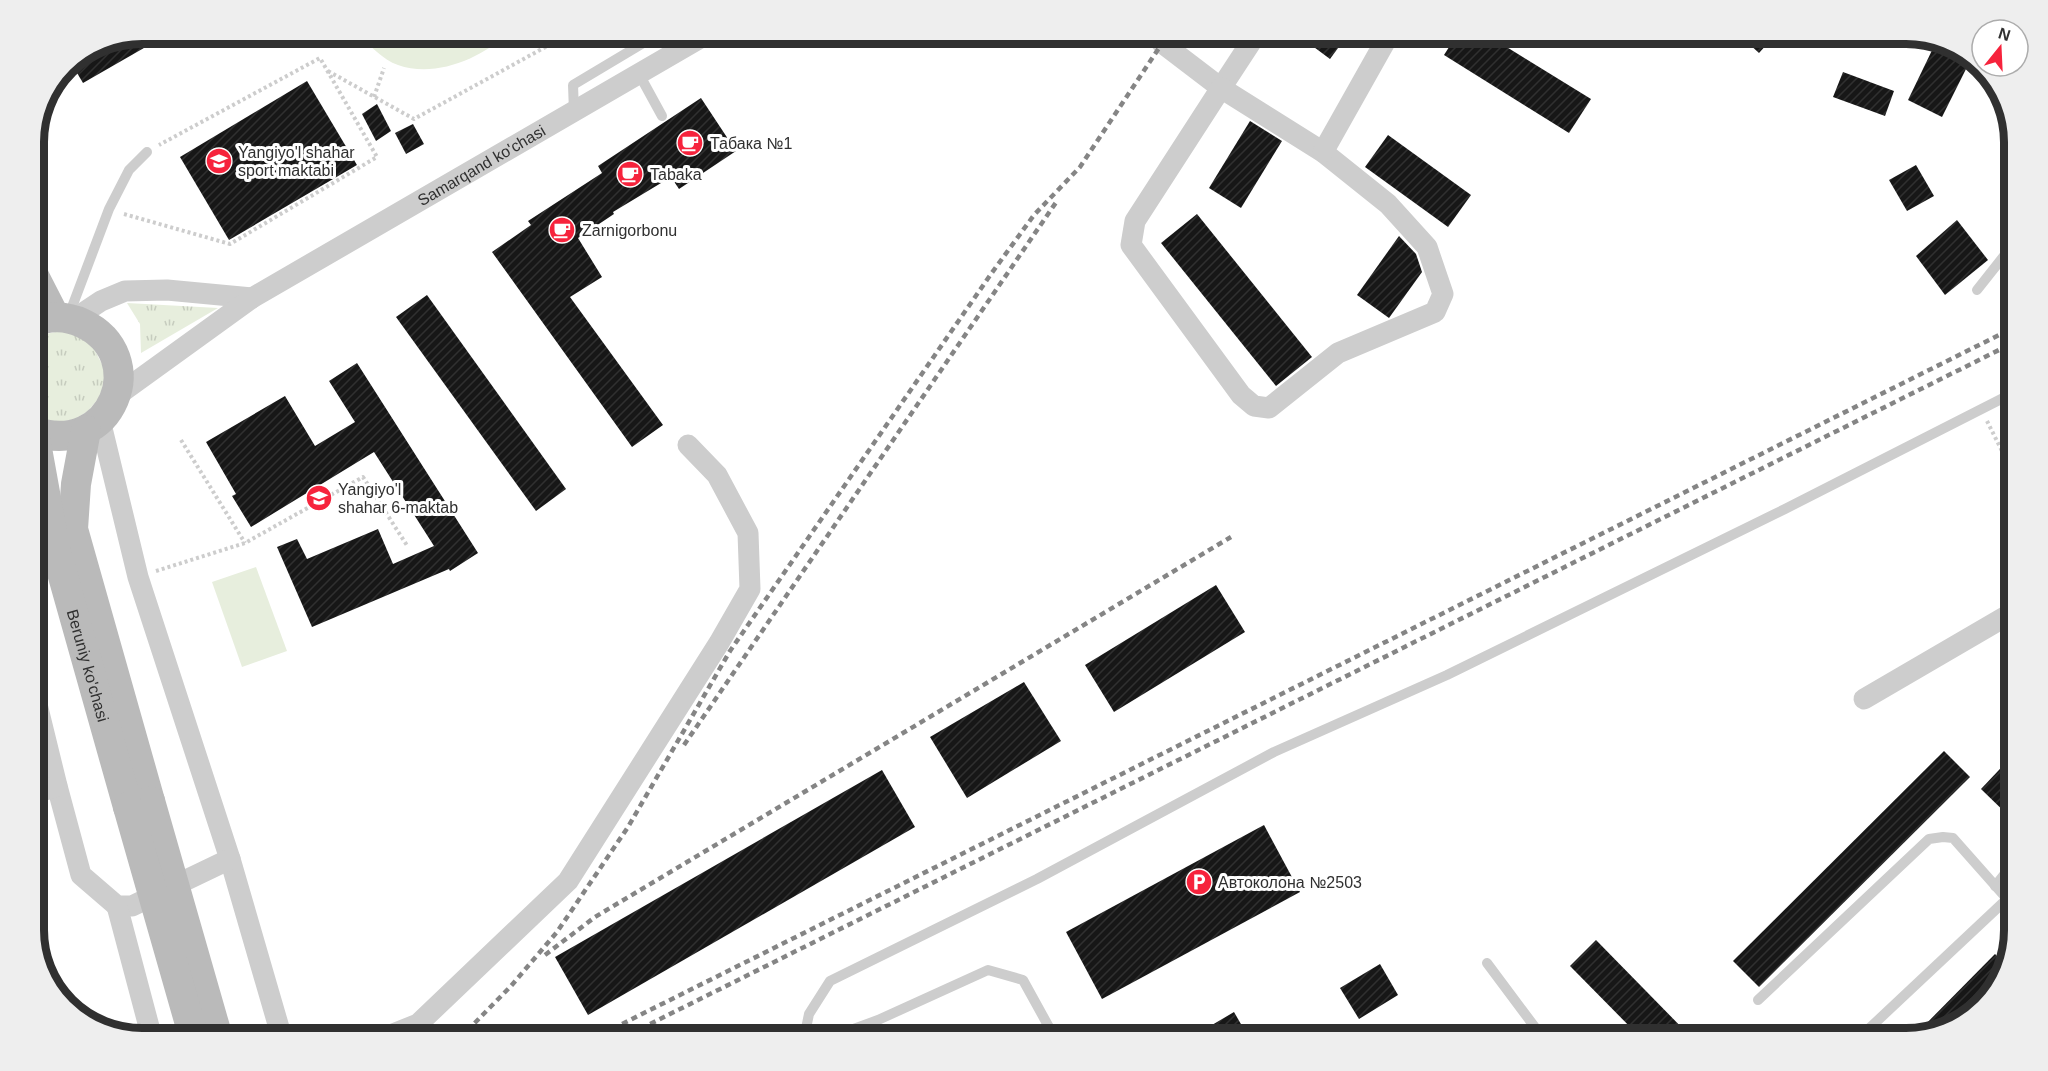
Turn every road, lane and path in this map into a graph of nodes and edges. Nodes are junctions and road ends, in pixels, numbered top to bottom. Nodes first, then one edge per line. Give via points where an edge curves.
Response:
1 (551, 44) edge
2 (642, 44) edge
3 (688, 44) edge
4 (1163, 44) edge
5 (1250, 44) edge
6 (1384, 44) edge
7 (384, 68) dead end
8 (327, 70) junction
9 (639, 74) junction
10 (1221, 88) junction
11 (374, 97) junction
12 (574, 112) junction
13 (662, 116) dead end
14 (147, 152) joint
15 (1323, 152) junction
16 (109, 209) junction
17 (2004, 256) edge
18 (1977, 290) dead end
19 (44, 294) edge
20 (252, 298) junction
21 (58, 319) edge
22 (2004, 398) edge
23 (1981, 410) junction
24 (101, 416) junction
25 (44, 434) edge
26 (182, 440) dead end
27 (688, 445) dead end
28 (2004, 455) edge
29 (44, 487) edge
30 (44, 537) edge
31 (245, 543) junction
32 (408, 547) dead end
33 (55, 548) junction
34 (138, 577) junction
35 (2004, 617) edge
36 (1864, 699) dead end
37 (44, 733) edge
38 (57, 786) junction
39 (44, 790) edge
40 (139, 804) junction
41 (230, 859) junction
42 (2004, 875) edge
43 (1995, 886) junction
44 (2004, 896) edge
45 (2004, 902) edge
46 (117, 906) junction
47 (1487, 963) dead end
48 (1758, 1000) dead end
49 (149, 1028) edge
50 (192, 1028) edge
51 (215, 1028) edge
52 (279, 1028) edge
53 (408, 1028) edge
54 (806, 1028) edge
55 (856, 1028) edge
56 (1049, 1028) edge
57 (1536, 1028) edge
58 (1870, 1028) edge

1 - 11 path via 414,119
2 - 12 lane via 573,85
3 - 9 street, Samarqand ko'chasi
4 - 10 street
5 - 10 street
6 - 15 street
7 - 11 path
8 - 11 path
8 - 14 path via 320,58
8 - 16 path via 377,158 230,244
9 - 12 street, Samarqand ko'chasi
9 - 13 lane
10 - 15 street
10 - 15 street via 1134,221 1131,244 1241,396 1254,406 1269,408 1338,353 1435,312 1443,294 1427,247 1388,204
12 - 20 street, Samarqand ko'chasi
14 - 16 lane via 129,170
16 - 21 lane
17 - 18 lane
19 - 21 main road
20 - 21 street via 167,290 125,291
20 - 24 street, Samarqand ko'chasi
21 - 24 main road, Beruniy ko'chasi via 92,327 107,341 116,358 119,378
22 - 23 lane
23 - 28 path
23 - 54 lane via 1447,675 1274,752 1037,879 830,981 809,1014
24 - 25 main road, Beruniy ko'chasi via 69,436
24 - 34 street, Beruniy ko'chasi
24 - 40 main road, Beruniy ko'chasi via 76,484 73,529
26 - 31 path
27 - 53 street via 717,475 748,534 750,589 568,881 418,1024
29 - 33 main road, Beruniy ko'chasi
30 - 33 main road
31 - 32 path via 363,477
31 - 34 path
33 - 40 main road, Beruniy ko'chasi
34 - 41 street, Beruniy ko'chasi
35 - 36 street
37 - 38 street
38 - 39 street
38 - 46 street via 81,875
40 - 50 main road, Beruniy ko'chasi, bridge
40 - 51 main road, Beruniy ko'chasi, bridge
41 - 46 street via 132,906
41 - 52 street, Beruniy ko'chasi
42 - 43 lane
43 - 44 lane
43 - 48 lane via 1953,838 1929,839
45 - 58 lane
46 - 49 street
47 - 57 lane
55 - 56 lane via 988,969 1023,980

